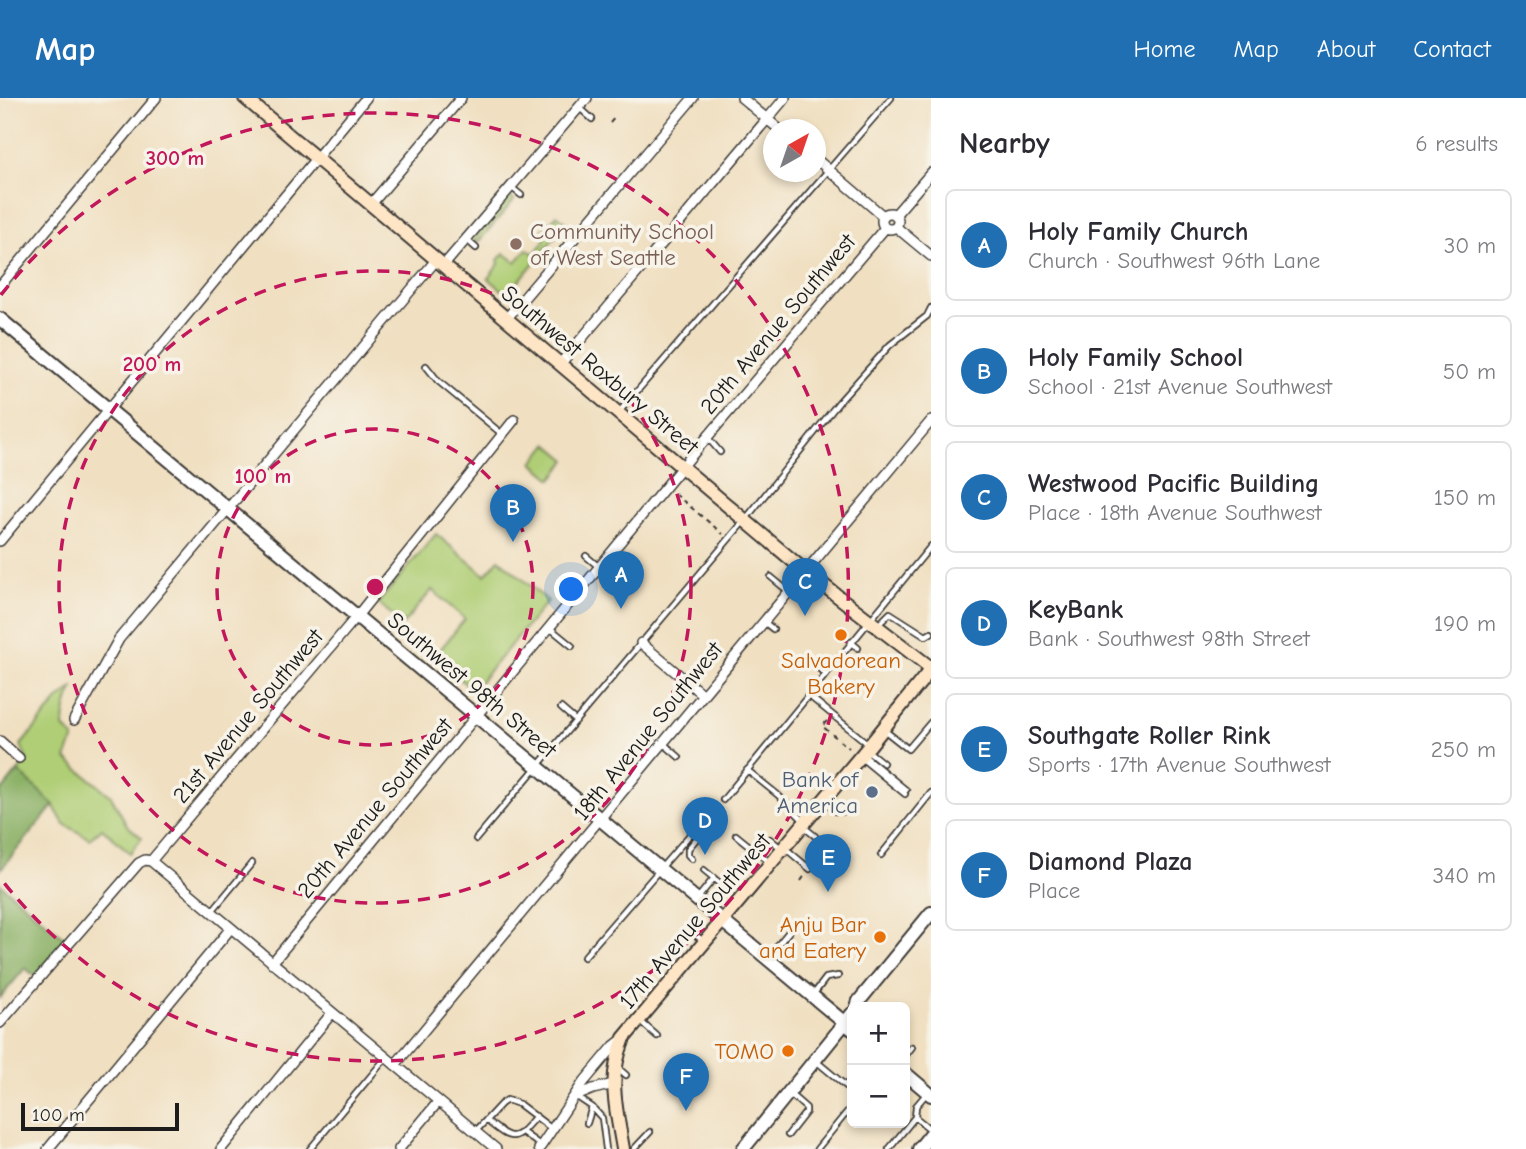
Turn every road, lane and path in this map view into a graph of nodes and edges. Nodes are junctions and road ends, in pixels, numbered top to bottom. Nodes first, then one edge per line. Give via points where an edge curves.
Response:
1 (156, 98) edge
2 (245, 98) edge
3 (366, 98) edge
4 (461, 98) edge
5 (587, 98) edge
6 (743, 98) edge
7 (785, 98) edge
8 (891, 98) edge
9 (687, 101) edge
10 (579, 107) junction
11 (615, 117) dead end
12 (592, 119) dead end
13 (768, 119) joint
14 (610, 123) dead end
15 (763, 125) edge
16 (317, 157) junction
17 (826, 168) edge
18 (829, 171) junction
19 (931, 173) edge
20 (511, 187) junction
21 (521, 195) dead end
22 (372, 203) junction
23 (895, 215) junction
24 (883, 216) junction
25 (896, 227) junction
26 (885, 228) junction
27 (466, 239) junction
28 (477, 248) dead end
29 (931, 256) edge
30 (441, 262) junction
31 (0, 286) edge
32 (931, 308) edge
33 (507, 318) junction
34 (0, 319) edge
35 (561, 363) junction
36 (426, 366) dead end
37 (109, 410) junction
38 (618, 413) junction
39 (514, 420) dead end
40 (931, 421) edge
41 (502, 434) junction
42 (708, 437) junction
43 (720, 452) dead end
44 (682, 467) junction
45 (675, 494) dead end
46 (229, 510) junction
47 (745, 520) junction
48 (723, 534) dead end
49 (0, 541) edge
50 (931, 545) edge
51 (586, 556) dead end
52 (599, 567) junction
53 (805, 571) junction
54 (771, 577) dead end
55 (788, 591) junction
56 (357, 616) junction
57 (763, 621) junction
58 (873, 624) junction
59 (550, 627) junction
60 (773, 629) dead end
61 (931, 633) edge
62 (851, 642) junction
63 (641, 643) junction
64 (572, 646) dead end
65 (858, 648) dead end
66 (817, 667) dead end
67 (931, 668) edge
68 (826, 674) junction
69 (703, 695) junction
70 (808, 695) junction
71 (561, 708) dead end
72 (476, 716) junction
73 (74, 720) dead end
74 (576, 721) junction
75 (931, 722) edge
76 (822, 726) dead end
77 (883, 729) junction
78 (0, 741) edge
79 (663, 743) junction
80 (849, 748) dead end
81 (865, 752) junction
82 (679, 757) dead end
83 (19, 758) dead end
84 (883, 763) dead end
85 (537, 766) junction
86 (747, 770) junction
87 (906, 792) dead end
88 (931, 793) edge
89 (723, 800) dead end
90 (823, 801) junction
91 (854, 809) dead end
92 (835, 811) dead end
93 (841, 816) dead end
94 (601, 819) junction
95 (804, 824) junction
96 (736, 835) dead end
97 (815, 836) dead end
98 (476, 839) dead end
99 (769, 839) dead end
100 (784, 849) junction
101 (881, 855) dead end
102 (692, 859) dead end
103 (151, 861) junction
104 (252, 863) dead end
105 (772, 864) junction
106 (660, 869) junction
107 (810, 869) dead end
108 (704, 870) dead end
109 (806, 874) dead end
110 (714, 878) junction
111 (801, 881) dead end
112 (721, 884) dead end
113 (696, 899) junction
114 (211, 911) junction
115 (931, 913) edge
116 (723, 922) junction
117 (796, 922) dead end
118 (931, 923) edge
119 (231, 928) junction
120 (693, 933) dead end
121 (705, 943) junction
122 (584, 957) dead end
123 (767, 958) junction
124 (272, 963) junction
125 (838, 976) dead end
126 (812, 996) junction
127 (858, 1002) edge
128 (866, 1002) edge
129 (332, 1013) junction
130 (847, 1013) edge
131 (639, 1020) junction
132 (0, 1023) edge
133 (847, 1023) edge
134 (657, 1036) dead end
135 (624, 1038) junction
136 (912, 1047) dead end
137 (910, 1050) edge
138 (386, 1058) junction
139 (815, 1061) junction
140 (615, 1063) junction
141 (395, 1066) junction
142 (626, 1075) dead end
143 (910, 1077) edge
144 (614, 1084) junction
145 (847, 1087) edge
146 (789, 1093) junction
147 (929, 1093) edge
148 (576, 1096) junction
149 (438, 1102) junction
150 (593, 1107) junction
151 (847, 1112) edge
152 (536, 1116) junction
153 (915, 1117) junction
154 (486, 1120) junction
155 (587, 1123) dead end
156 (552, 1130) junction
157 (522, 1132) junction
158 (650, 1132) dead end
159 (931, 1132) edge
160 (475, 1133) junction
161 (788, 1135) dead end
162 (485, 1146) edge
163 (538, 1148) edge
164 (48, 1149) edge
165 (221, 1149) edge
166 (310, 1149) edge
167 (399, 1149) edge
168 (496, 1149) edge
169 (606, 1149) edge
170 (623, 1149) edge
171 (634, 1149) edge
172 (743, 1149) edge
173 (817, 1149) edge
174 (889, 1149) edge
175 (919, 1149) edge

1 - 31 street
2 - 16 main road, Southwest Roxbury Street
3 - 16 street
4 - 22 street
5 - 10 street
6 - 13 street
7 - 13 street
8 - 18 lane
9 - 33 street
10 - 12 lane
10 - 20 street
11 - 14 path
15 - 35 street
16 - 22 main road, Southwest Roxbury Street
16 - 37 street
17 - 18 street
18 - 24 street
18 - 38 lane
19 - 23 street
20 - 21 lane
20 - 27 street
22 - 30 main road, Southwest Roxbury Street
23 - 24 street
23 - 25 street
24 - 26 street
25 - 26 street
25 - 29 street
26 - 42 street, 20th Avenue Southwest
27 - 28 lane
27 - 30 street
30 - 33 main road, Southwest Roxbury Street
30 - 46 street
32 - 47 lane via 839,402
33 - 35 main road, Southwest Roxbury Street
34 - 37 street, Southwest 98th Street
35 - 38 main road, Southwest Roxbury Street
36 - 41 lane
37 - 46 street, Southwest 98th Street
37 - 49 street
38 - 44 main road, Southwest Roxbury Street
39 - 41 street, 21st Avenue Southwest
40 - 53 street, 18th Avenue Southwest
41 - 56 street, 21st Avenue Southwest
42 - 43 lane
42 - 44 street, 20th Avenue Southwest
44 - 47 main road, Southwest Roxbury Street
44 - 52 street, 20th Avenue Southwest
45 - 48 path
46 - 56 street, Southwest 98th Street
46 - 73 street via 119,639
47 - 53 main road, Southwest Roxbury Street
47 - 63 lane
50 - 58 lane
51 - 52 lane
52 - 59 street, 20th Avenue Southwest
53 - 55 street, 18th Avenue Southwest
53 - 58 main road, Southwest Roxbury Street
54 - 55 lane
55 - 57 street, 18th Avenue Southwest
56 - 72 street, Southwest 98th Street
56 - 103 street, 21st Avenue Southwest
57 - 60 lane
57 - 69 street, 18th Avenue Southwest
58 - 61 lane via 890,613 926,636
58 - 62 lane
58 - 67 main road, Southwest Roxbury Street
59 - 64 lane
59 - 72 street, 20th Avenue Southwest
62 - 65 lane
62 - 68 lane
63 - 69 street
63 - 74 lane
66 - 68 lane
67 - 77 main road, 17th Avenue Southwest
68 - 70 lane
69 - 79 street, 18th Avenue Southwest
70 - 81 lane
70 - 86 lane
71 - 74 lane
72 - 85 street, Southwest 98th Street
72 - 124 street, 20th Avenue Southwest
74 - 85 lane
75 - 77 lane via 908,749
76 - 80 path
77 - 81 main road, 17th Avenue Southwest
78 - 83 street
79 - 82 lane
79 - 94 street, 18th Avenue Southwest
81 - 84 lane
81 - 87 lane
81 - 90 main road, 17th Avenue Southwest
85 - 94 street, Southwest 98th Street
85 - 98 lane
86 - 89 lane
86 - 95 lane
88 - 101 lane
90 - 92 lane
90 - 95 main road, 17th Avenue Southwest
91 - 93 path
94 - 106 street, Southwest 98th Street
94 - 141 street, 18th Avenue Southwest
95 - 97 lane
95 - 100 main road, 17th Avenue Southwest
96 - 105 lane
99 - 100 lane
100 - 105 main road, 17th Avenue Southwest
100 - 107 lane
102 - 106 lane via 689,847 710,821 719,820 712,815 706,816
103 - 114 street
103 - 132 street, 21st Avenue Southwest via 139,863
104 - 114 lane
105 - 116 main road, 17th Avenue Southwest
106 - 113 street, Southwest 98th Street
106 - 122 lane
108 - 110 lane
109 - 111 path
110 - 112 lane
110 - 113 lane
113 - 116 street, Southwest 98th Street
114 - 119 street
115 - 127 street
116 - 121 main road, 17th Avenue Southwest
116 - 123 street, Southwest 98th Street
117 - 123 lane
118 - 128 street
119 - 124 street
119 - 164 street
120 - 121 lane
121 - 131 main road, 17th Avenue Southwest via 654,1012
123 - 126 street, Southwest 98th Street
124 - 129 street
125 - 126 lane via 826,978
126 - 130 street, Southwest 98th Street
129 - 138 street
129 - 165 street
131 - 134 lane
131 - 135 main road, 17th Avenue Southwest
133 - 139 street
135 - 140 main road, 17th Avenue Southwest
135 - 148 street, 17th Avenue Southwest via 602,1059
136 - 137 lane
138 - 141 street
138 - 166 lane
139 - 145 lane
139 - 146 street
140 - 142 lane
140 - 144 main road, 17th Avenue Southwest
141 - 149 street
143 - 147 street
144 - 148 street
144 - 170 main road, 17th Avenue Southwest
146 - 161 lane via 806,1112
146 - 172 street
147 - 153 lane via 916,1106
148 - 150 lane
148 - 156 street, 17th Avenue Southwest
149 - 160 street
149 - 167 street
150 - 155 lane
150 - 169 lane via 602,1118
151 - 173 lane
152 - 154 lane via 508,1100
152 - 156 lane
152 - 157 lane
153 - 159 lane
153 - 174 lane
154 - 157 lane via 511,1137
154 - 160 lane
156 - 163 street, 17th Avenue Southwest
157 - 163 lane
158 - 171 lane
159 - 175 street
160 - 162 street
162 - 168 street

